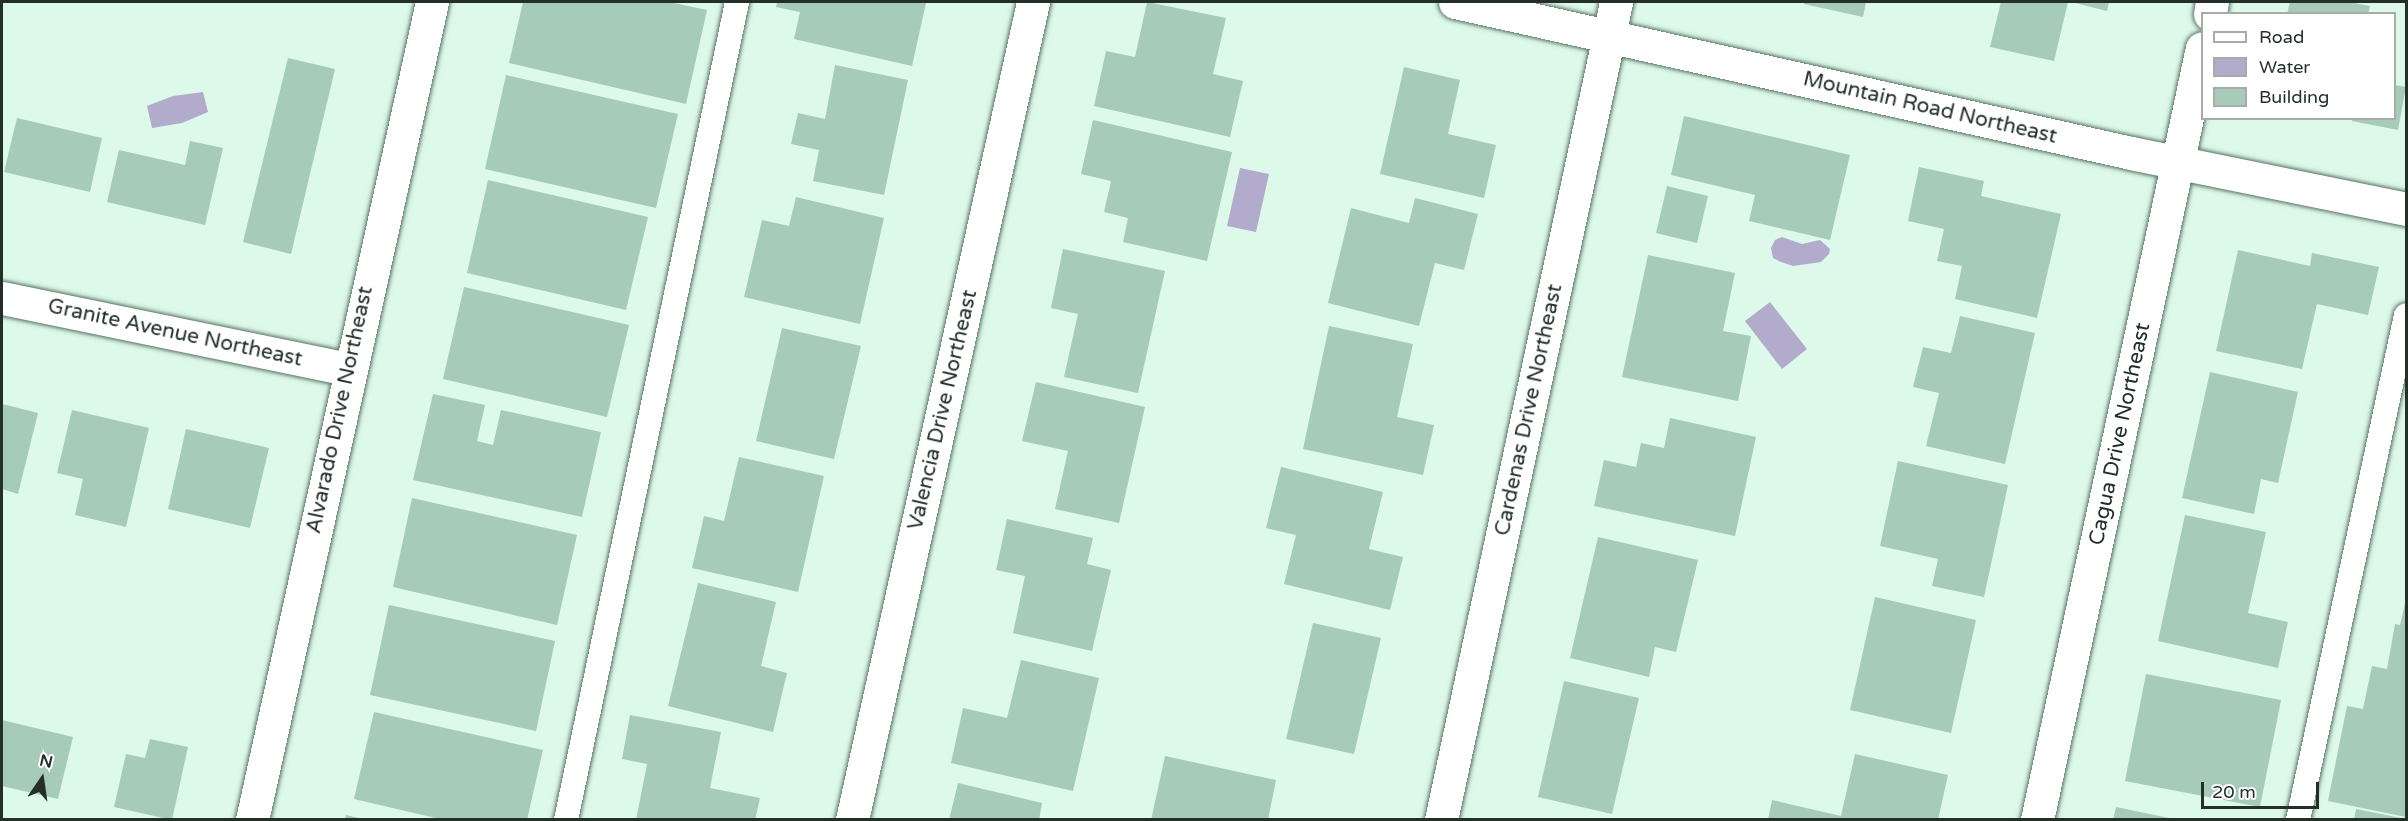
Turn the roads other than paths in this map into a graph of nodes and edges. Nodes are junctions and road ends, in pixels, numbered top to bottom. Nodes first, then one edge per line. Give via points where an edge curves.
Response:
1 (432, 2) edge
2 (737, 2) edge
3 (1033, 2) edge
4 (1455, 2) edge
5 (1616, 2) edge
6 (1608, 36) junction
7 (2201, 53) edge
8 (2179, 163) junction
9 (2406, 209) edge
10 (2, 297) edge
11 (2406, 315) edge
12 (349, 369) junction
13 (252, 819) edge
14 (566, 819) edge
15 (852, 819) edge
16 (1442, 819) edge
17 (2037, 819) edge
18 (2298, 819) edge

1 - 12 street, Alvarado Drive Northeast
2 - 14 lane
3 - 15 street, Valencia Drive Northeast
4 - 6 street, Mountain Road Northeast
5 - 6 street, Cardenas Drive Northeast
6 - 8 street, Mountain Road Northeast
6 - 16 street, Cardenas Drive Northeast
7 - 8 street, Cagua Drive Northeast
8 - 9 street, Mountain Road Northeast
8 - 17 street, Cagua Drive Northeast
10 - 12 street, Granite Avenue Northeast
11 - 18 lane
12 - 13 street, Alvarado Drive Northeast

